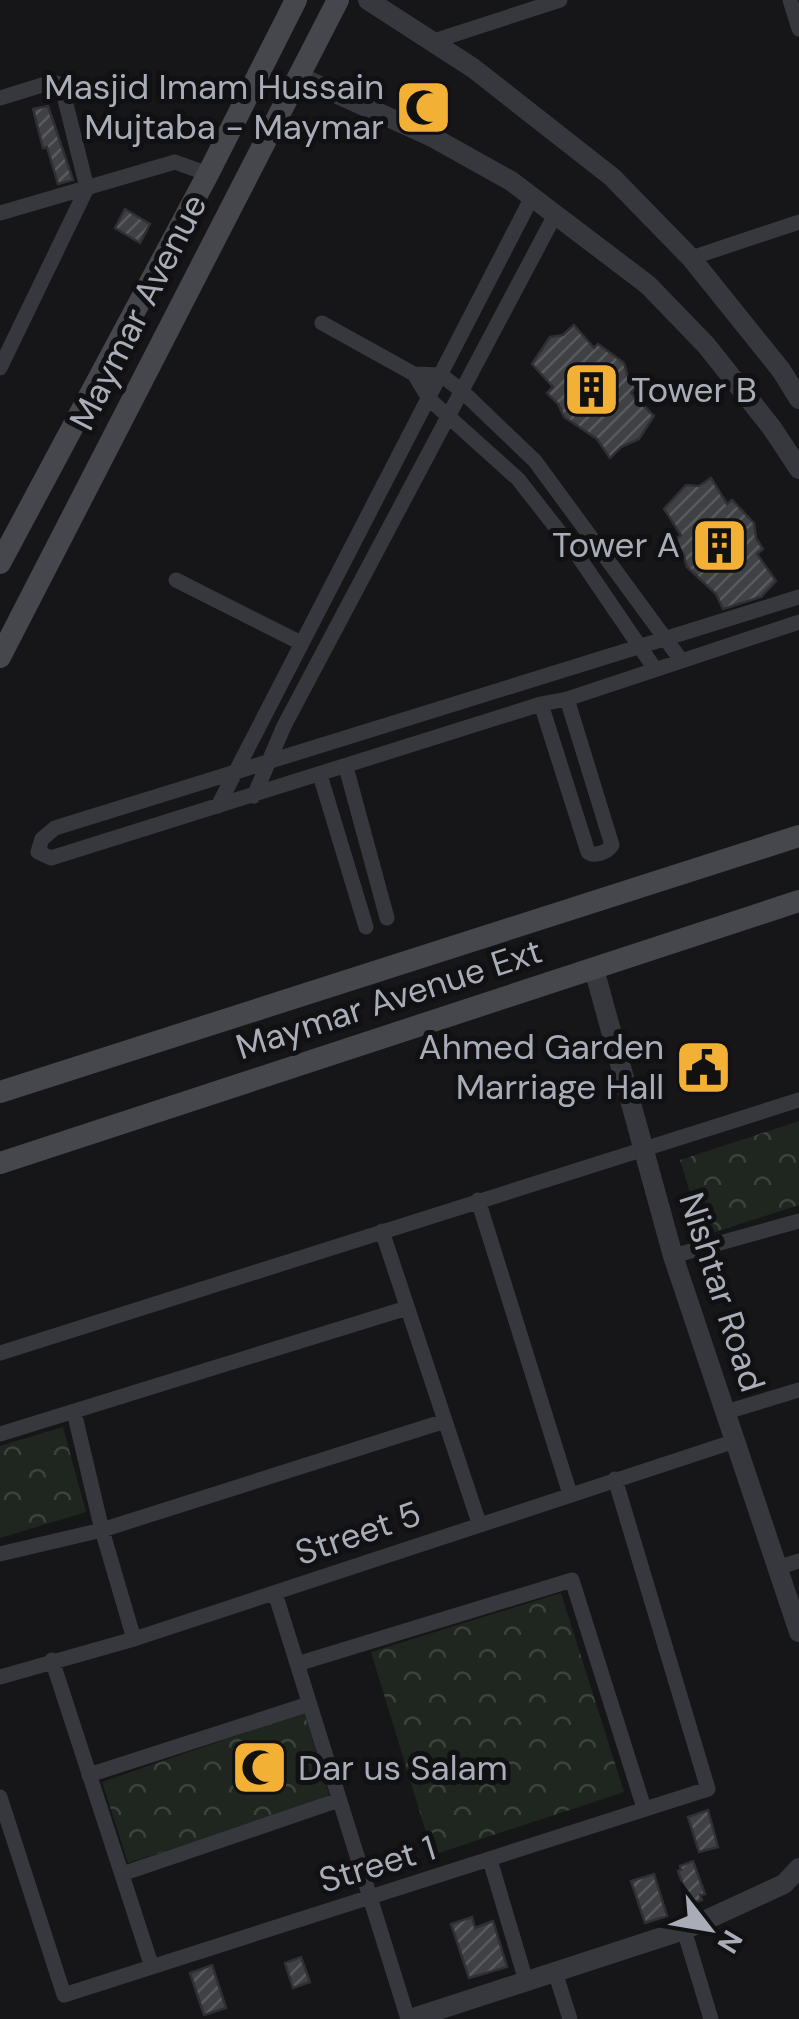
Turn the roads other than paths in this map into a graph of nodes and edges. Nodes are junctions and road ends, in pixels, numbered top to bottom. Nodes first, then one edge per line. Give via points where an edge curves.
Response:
1 (338, 0) edge
2 (368, 0) edge
3 (560, 0) edge
4 (790, 0) edge
5 (294, 3) edge
6 (325, 23) junction
7 (799, 29) edge
8 (431, 42) junction
9 (298, 76) junction
10 (0, 98) edge
11 (208, 174) junction
12 (87, 188) junction
13 (532, 197) junction
14 (0, 213) edge
15 (555, 215) junction
16 (799, 222) edge
17 (691, 258) junction
18 (322, 324) dead end
19 (0, 368) edge
20 (414, 374) junction
21 (441, 375) junction
22 (462, 391) junction
23 (799, 398) edge
24 (428, 399) junction
25 (450, 414) junction
26 (799, 469) edge
27 (0, 563) edge
28 (176, 580) dead end
29 (799, 597) edge
30 (799, 622) edge
31 (664, 638) junction
32 (301, 643) junction
33 (641, 647) junction
34 (0, 657) edge
35 (681, 660) junction
36 (655, 669) junction
37 (566, 699) junction
38 (541, 704) junction
39 (266, 764) junction
40 (346, 767) junction
41 (232, 774) junction
42 (320, 775) junction
43 (254, 796) junction
44 (218, 806) junction
45 (799, 836) edge
46 (799, 900) edge
47 (387, 918) dead end
48 (366, 927) dead end
49 (594, 968) junction
50 (0, 1092) edge
51 (799, 1100) edge
52 (643, 1147) junction
53 (0, 1163) edge
54 (478, 1200) junction
55 (799, 1221) edge
56 (382, 1231) junction
57 (673, 1256) junction
58 (407, 1308) junction
59 (0, 1353) edge
60 (799, 1390) edge
61 (74, 1412) junction
62 (726, 1412) junction
63 (445, 1421) junction
64 (0, 1434) edge
65 (735, 1441) junction
66 (615, 1479) junction
67 (570, 1494) junction
68 (480, 1523) junction
69 (102, 1530) junction
70 (0, 1554) edge
71 (799, 1561) edge
72 (777, 1568) junction
73 (275, 1593) junction
74 (799, 1632) edge
75 (134, 1639) junction
76 (52, 1660) junction
77 (297, 1664) junction
78 (0, 1677) edge
79 (309, 1704) junction
80 (89, 1775) junction
81 (0, 1797) edge
82 (339, 1800) junction
83 (644, 1808) junction
84 (490, 1860) junction
85 (799, 1868) edge
86 (122, 1874) junction
87 (372, 1896) junction
88 (684, 1930) junction
89 (152, 1967) junction
90 (554, 1972) junction
91 (526, 1981) junction
92 (409, 2019) edge
93 (570, 2019) edge
94 (711, 2019) edge

1 - 6 main road, Maymar Avenue
2 - 8 street
3 - 8 street
4 - 7 street
5 - 6 main road
5 - 11 main road, Maymar Avenue
6 - 9 main road, Maymar Avenue
8 - 17 street via 612,177
9 - 13 street via 434,138
9 - 34 main road, Maymar Avenue
10 - 12 street via 61,84
11 - 12 street via 176,162
11 - 27 main road, Maymar Avenue
12 - 14 street
12 - 19 street
13 - 15 street
13 - 21 street
15 - 22 street
15 - 26 street via 660,297 706,345
16 - 17 street
17 - 23 street
18 - 20 street
20 - 21 street
20 - 24 street
21 - 22 street
21 - 24 street
22 - 25 street
22 - 31 street via 534,461
24 - 25 street
24 - 32 street
25 - 33 street via 518,479
25 - 39 street
28 - 32 street
29 - 31 street
30 - 35 street
31 - 33 street
31 - 35 street
32 - 41 street
33 - 36 street
33 - 39 street
35 - 36 street
36 - 37 street
37 - 38 street
37 - 38 street via 612,845 595,854 588,852
38 - 40 street
39 - 41 street
39 - 43 street
40 - 42 street
40 - 47 street
41 - 44 street
41 - 44 street via 54,828 38,852 51,858
42 - 43 street
42 - 48 street
43 - 44 street
45 - 50 main road, Maymar Avenue Ext
46 - 49 main road, Maymar Avenue Ext
49 - 52 street, Nishtar Road
49 - 53 main road, Maymar Avenue Ext
51 - 52 street
52 - 54 street
52 - 57 street, Nishtar Road
54 - 56 street
54 - 67 street
55 - 57 street
56 - 58 street
56 - 59 street
57 - 62 street, Nishtar Road
58 - 61 street
58 - 63 street
60 - 62 street
61 - 64 street
61 - 69 street
62 - 65 street, Nishtar Road
63 - 68 street
63 - 69 street
65 - 66 street, Street 5
65 - 72 street, Nishtar Road
66 - 67 street, Street 5
66 - 83 street, Street 1 via 708,1790
67 - 68 street, Street 5
68 - 73 street, Street 5
69 - 70 street
69 - 75 street
71 - 72 street
72 - 74 street, Nishtar Road
73 - 75 street, Street 5
73 - 77 street
75 - 76 street, Street 5
76 - 78 street, Street 5
76 - 80 street
77 - 79 street
77 - 83 street via 572,1580
79 - 80 street
79 - 82 street
80 - 86 street
81 - 89 street, Street 1 via 64,1995
82 - 86 street
82 - 87 street
83 - 84 street, Street 1
84 - 87 street, Street 1
84 - 91 street
85 - 88 street via 784,1884
86 - 89 street
87 - 89 street, Street 1
87 - 92 street
88 - 90 street
88 - 94 street
90 - 91 street
90 - 93 street
91 - 92 street

